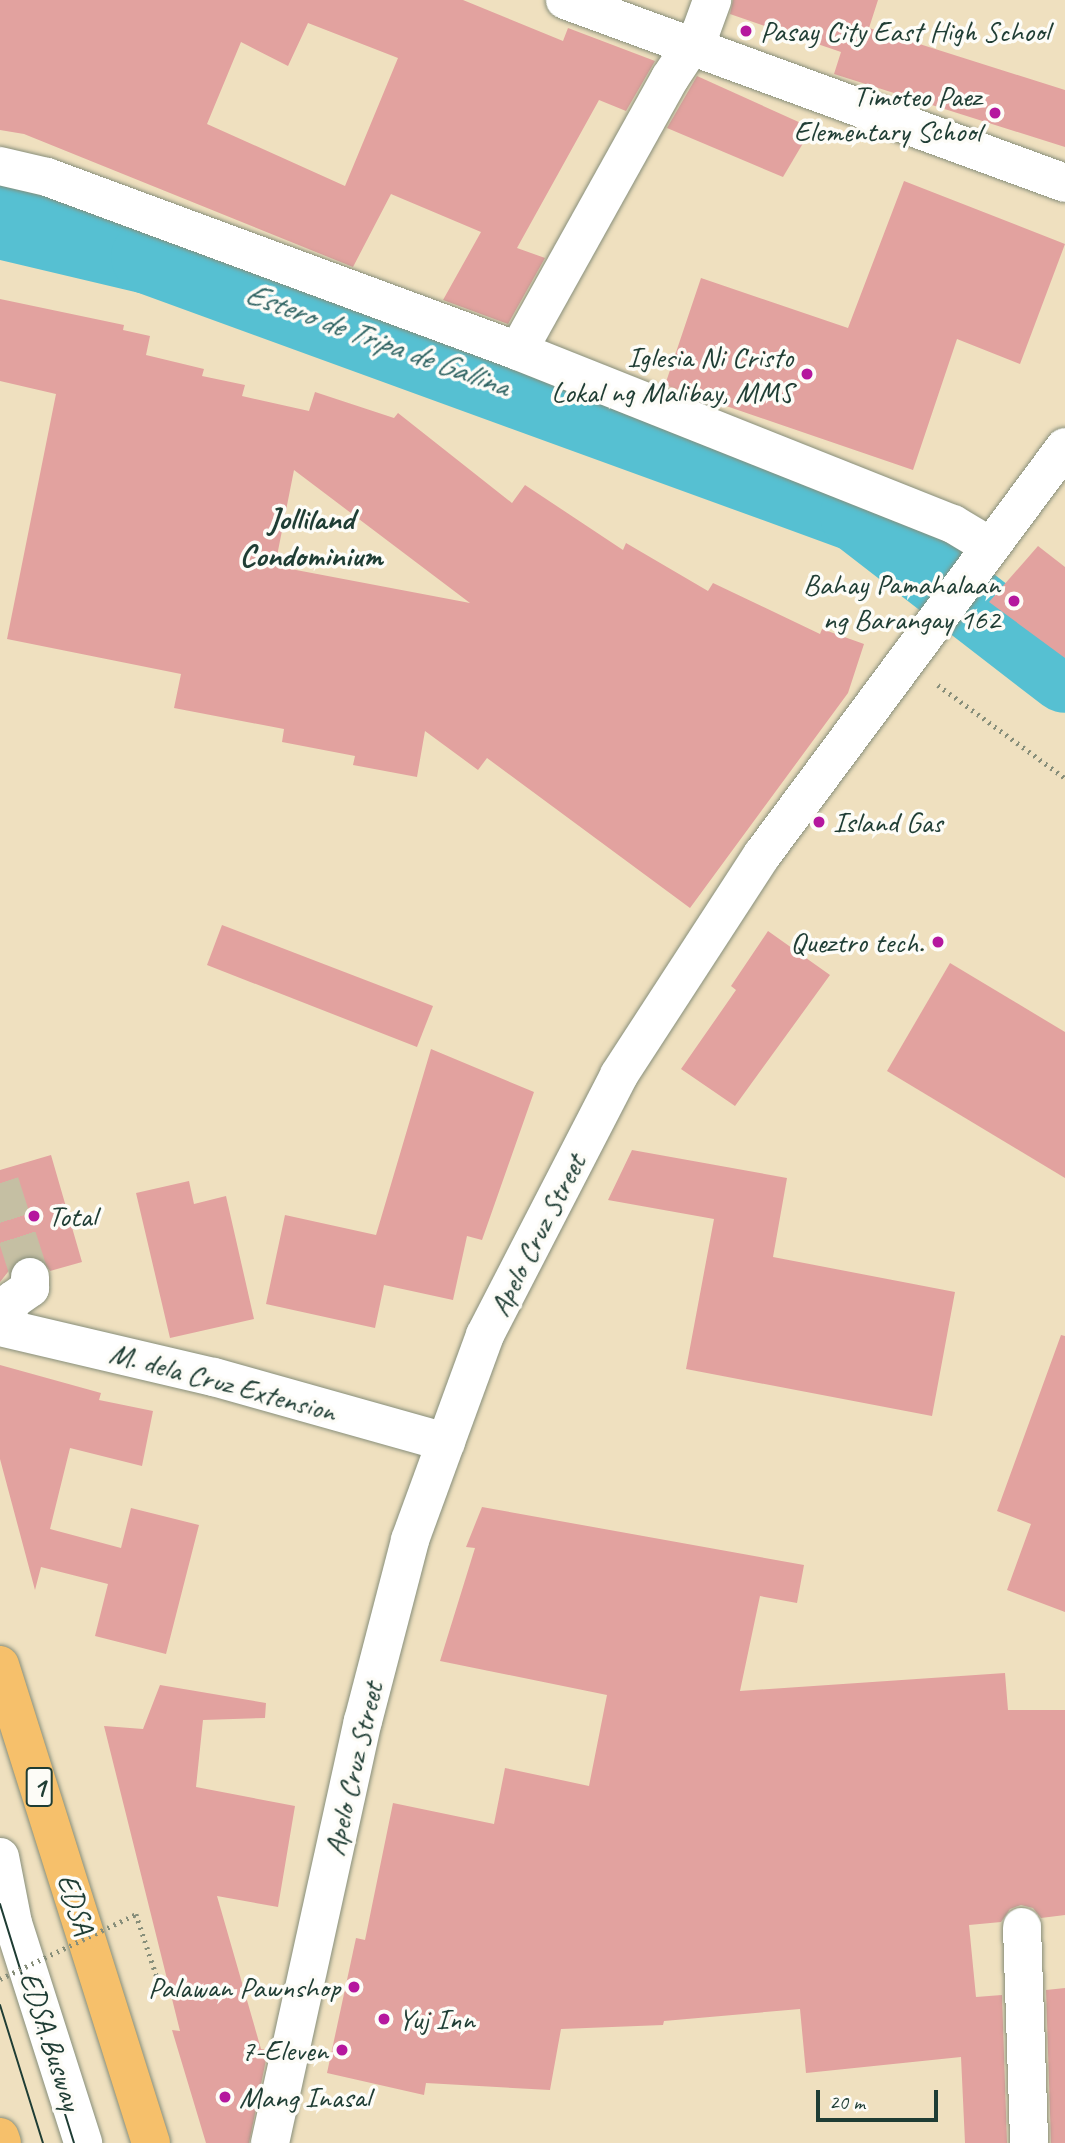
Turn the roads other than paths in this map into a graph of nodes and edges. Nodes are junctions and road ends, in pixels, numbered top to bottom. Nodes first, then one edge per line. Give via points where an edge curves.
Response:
1 (565, 0) edge
2 (712, 0) edge
3 (691, 49) junction
4 (0, 166) edge
5 (1065, 183) edge
6 (518, 351) junction
7 (1065, 447) edge
8 (979, 559) junction
9 (30, 1277) dead end
10 (0, 1327) edge
11 (446, 1442) junction
12 (0, 1665) edge
13 (0, 1857) edge
14 (1022, 1927) dead end
15 (0, 2137) edge
16 (2, 2143) edge
17 (83, 2143) edge
18 (151, 2143) edge
19 (270, 2143) edge
20 (1029, 2143) edge

1 - 3 street
2 - 3 street
3 - 5 street
3 - 6 street via 670,78
4 - 6 street via 47,177
6 - 8 street via 953,524
7 - 8 street, Apelo Cruz Street
8 - 11 street, Apelo Cruz Street via 762,855 619,1075 485,1335
9 - 10 street via 30,1288 13,1300
10 - 11 street, M. dela Cruz Extension via 214,1377
11 - 19 street, Apelo Cruz Street via 410,1540 363,1721
12 - 18 highway, EDSA / 1
13 - 17 street, EDSA Busway via 13,1923
14 - 20 street
15 - 16 highway

